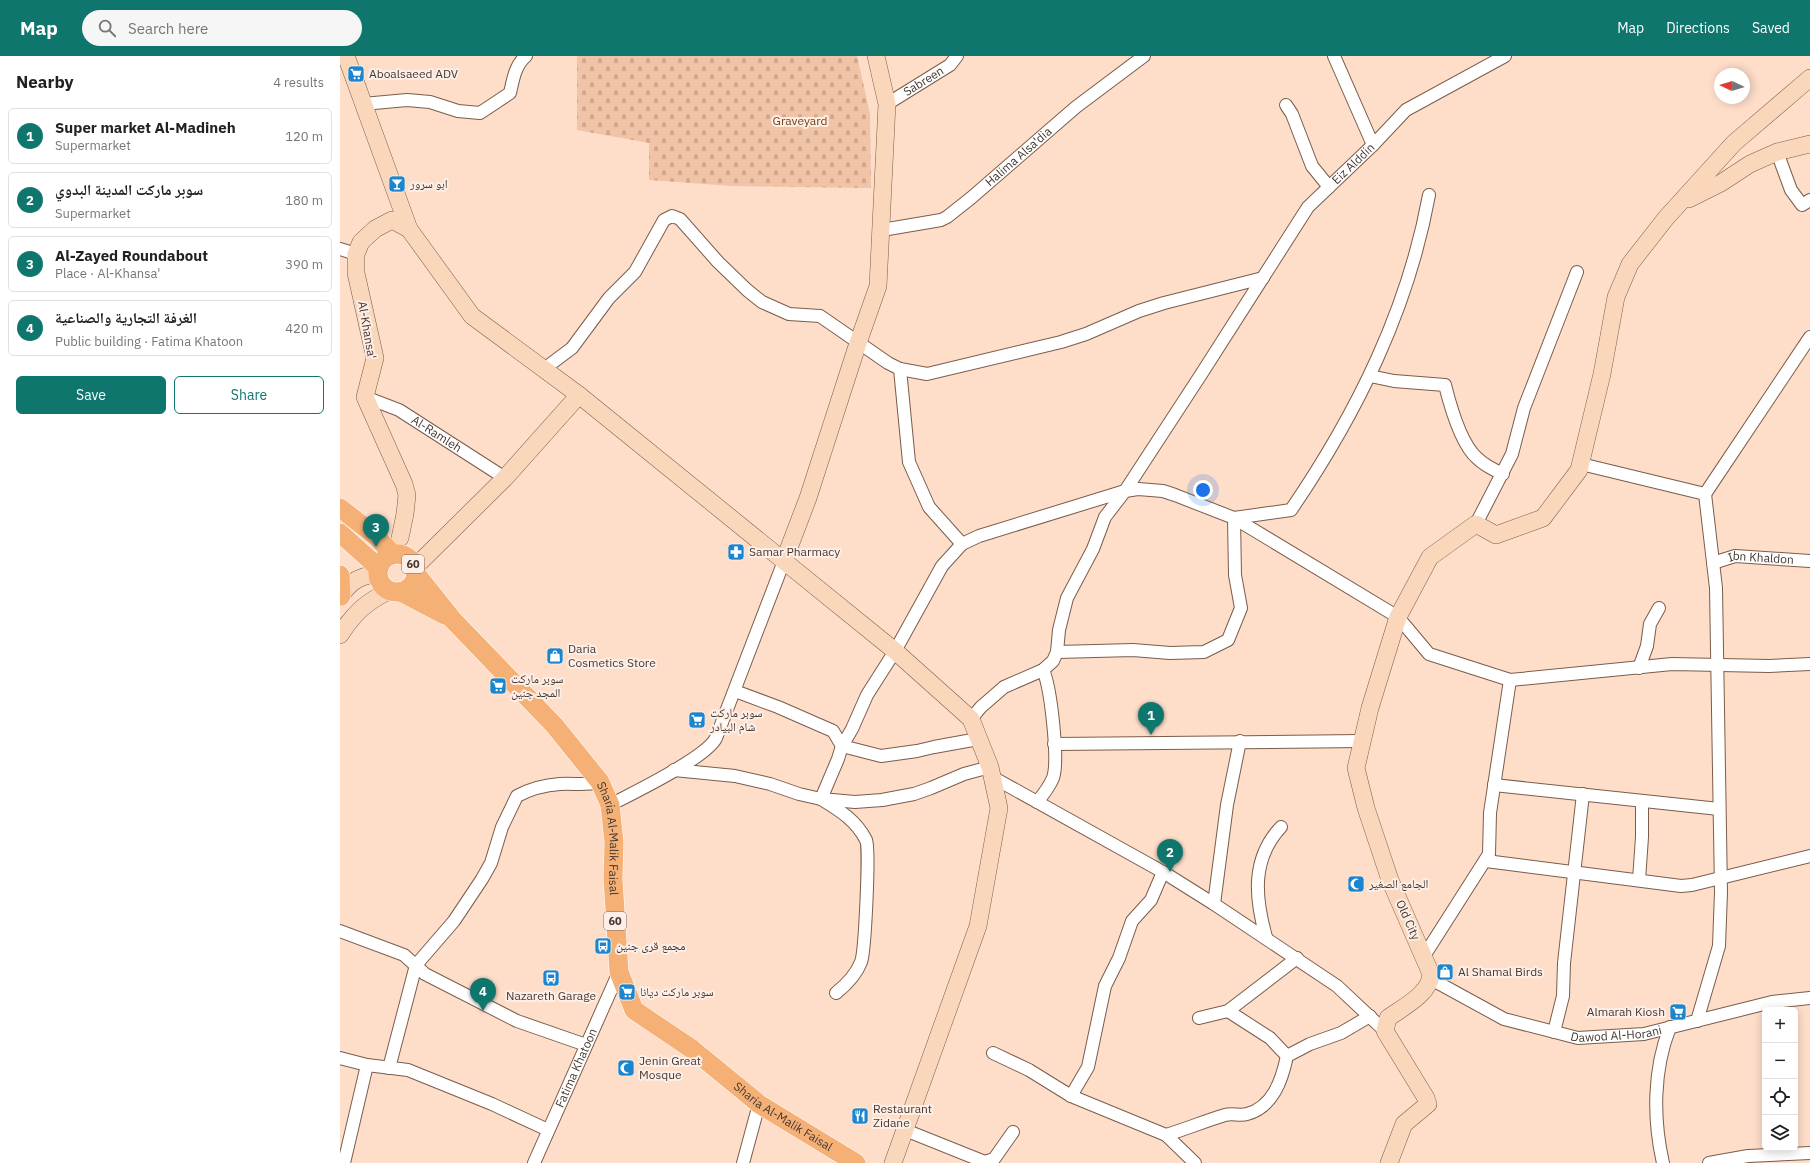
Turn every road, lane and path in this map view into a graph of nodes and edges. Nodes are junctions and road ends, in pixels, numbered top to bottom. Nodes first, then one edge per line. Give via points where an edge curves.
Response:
1 (346, 56) edge
2 (526, 56) edge
3 (876, 56) edge
4 (957, 56) edge
5 (1144, 56) edge
6 (1334, 56) edge
7 (1505, 56) edge
8 (1487, 61) edge
9 (1810, 78) edge
10 (363, 104) junction
11 (888, 104) junction
12 (1286, 105) dead end
13 (1810, 144) edge
14 (1373, 145) junction
15 (1778, 152) junction
16 (1329, 187) junction
17 (1429, 195) dead end
18 (1810, 200) edge
19 (1681, 202) junction
20 (409, 229) junction
21 (882, 230) junction
22 (348, 252) edge
23 (1577, 272) dead end
24 (1263, 278) junction
25 (1810, 337) edge
26 (858, 343) junction
27 (544, 369) junction
28 (900, 369) junction
29 (1370, 376) junction
30 (579, 395) junction
31 (365, 397) junction
32 (1581, 464) junction
33 (1503, 474) junction
34 (505, 478) junction
35 (1125, 491) junction
36 (1705, 494) junction
37 (340, 508) edge
38 (1234, 518) junction
39 (1476, 524) junction
40 (340, 533) edge
41 (400, 538) dead end
42 (962, 544) junction
43 (393, 555) junction
44 (784, 561) junction
45 (1810, 561) edge
46 (1713, 563) junction
47 (378, 570) junction
48 (416, 570) junction
49 (340, 574) edge
50 (395, 592) junction
51 (340, 597) edge
52 (1659, 608) dead end
53 (1398, 617) junction
54 (452, 619) junction
55 (340, 635) edge
56 (895, 651) junction
57 (1057, 652) junction
58 (1809, 661) edge
59 (1717, 665) junction
60 (1639, 668) junction
61 (1043, 670) junction
62 (1510, 680) junction
63 (735, 691) junction
64 (971, 719) junction
65 (978, 739) junction
66 (1240, 741) junction
67 (1362, 741) junction
68 (1054, 744) junction
69 (842, 746) junction
70 (674, 770) junction
71 (992, 773) junction
72 (600, 782) junction
73 (1494, 785) junction
74 (1583, 794) junction
75 (821, 799) junction
76 (1642, 801) junction
77 (1037, 802) junction
78 (610, 805) junction
79 (1720, 809) junction
80 (1281, 827) dead end
81 (1810, 856) edge
82 (1486, 861) junction
83 (1163, 872) junction
84 (1574, 872) junction
85 (1720, 878) junction
86 (1639, 880) junction
87 (1214, 904) junction
88 (340, 930) edge
89 (1266, 937) junction
90 (1424, 956) junction
91 (1297, 958) junction
92 (416, 965) junction
93 (619, 972) junction
94 (1431, 979) junction
95 (836, 993) dead end
96 (1810, 998) edge
97 (1228, 1011) junction
98 (1370, 1016) junction
99 (1199, 1018) dead end
100 (1697, 1021) junction
101 (1670, 1027) junction
102 (1385, 1031) junction
103 (1554, 1032) junction
104 (586, 1045) junction
105 (993, 1053) dead end
106 (1286, 1056) junction
107 (340, 1058) edge
108 (367, 1065) junction
109 (389, 1068) junction
110 (1070, 1096) junction
111 (759, 1104) junction
112 (548, 1130) junction
113 (905, 1130) junction
114 (1013, 1132) dead end
115 (1166, 1135) junction
116 (1810, 1153) edge
117 (985, 1162) edge
118 (344, 1163) edge
119 (534, 1163) edge
120 (743, 1163) edge
121 (856, 1163) edge
122 (893, 1163) edge
123 (1195, 1163) edge
124 (1389, 1163) edge
125 (1663, 1163) edge
126 (1709, 1163) edge

1 - 10 street
2 - 10 street via 521,60 510,93 480,113 458,112 430,102 407,100
3 - 11 street
4 - 11 street, Sabreen via 950,65
5 - 21 street, Halima Alsa'dia via 1076,107 947,217
6 - 14 street
7 - 8 street, Eiz Alddin
8 - 14 street, Eiz Alddin via 1406,110
9 - 19 street via 1734,143
10 - 20 street
11 - 21 street
12 - 16 street via 1312,166
13 - 15 street
14 - 16 street, Eiz Alddin
15 - 18 street via 1791,190 1802,205
15 - 19 street via 1750,164 1721,183
16 - 24 street, Eiz Alddin via 1308,207
17 - 29 street via 1421,236 1406,285
19 - 32 street via 1630,264 1616,297 1602,374
20 - 22 street, Al-Khansa' via 392,220 365,237
20 - 27 street via 472,316
21 - 26 street via 878,286
22 - 31 street, Al-Khansa' via 356,273 375,358
23 - 33 street via 1524,408 1516,442
24 - 28 street via 1164,303 1086,334 1041,347 927,374
24 - 35 street, Eiz Alddin
25 - 36 street
26 - 27 street via 820,316 789,314 762,302 718,262 680,219 672,216 664,220 635,272 609,298 572,348
26 - 28 street
26 - 44 street via 808,498
27 - 30 street
28 - 42 street via 909,462 929,507
29 - 33 street via 1394,381 1445,385 1458,426 1476,458
29 - 38 street via 1343,428 1291,510
30 - 34 street
30 - 44 street
31 - 34 street, Al-Ramleh via 399,410
31 - 41 street via 404,484 405,514
32 - 36 street
32 - 39 street via 1541,519 1496,535
33 - 39 street
34 - 48 street
35 - 38 street via 1163,491
35 - 42 street via 979,536
35 - 57 street, Eiz Alddin via 1105,517 1093,549 1066,598
36 - 46 street
37 - 43 main road, 60 via 377,537
38 - 53 street
38 - 57 street via 1235,575 1241,608 1228,640 1204,652
39 - 53 street, Old City via 1430,556
40 - 47 main road, 60
42 - 56 street via 942,566
43 - 47 main road, 60 via 383,560
43 - 48 main road, 60 via 407,557
44 - 56 street
44 - 63 street
45 - 46 street, Ibn Khaldon via 1735,556
46 - 59 street via 1716,588
47 - 50 main road, 60 via 380,583
47 - 51 street via 359,577
48 - 50 main road, 60 via 412,586
48 - 54 main road, 60
49 - 51 main road
50 - 54 main road, 60
50 - 55 street via 370,600 347,623
52 - 60 street via 1650,624
53 - 62 street via 1429,654
53 - 67 street, Old City
54 - 72 main road, Sharia Al-Malik Faisal / 60 via 554,725
56 - 64 street
56 - 69 street via 867,695
57 - 61 street via 1050,666
58 - 59 street via 1769,666
59 - 60 street via 1672,664
59 - 79 street
60 - 62 street
61 - 64 street via 1007,686 986,702
61 - 68 street via 1049,689
62 - 73 street
63 - 69 street via 833,731
63 - 70 street via 710,748
64 - 65 street
65 - 69 street via 881,756
65 - 71 street
66 - 67 street
66 - 68 street
66 - 87 street via 1227,805
67 - 90 street, Old City via 1356,768 1366,808 1390,880
68 - 77 street via 1053,778
69 - 75 street
70 - 75 street via 742,777
70 - 78 street
71 - 75 street via 964,774 904,796 859,802
71 - 77 street
71 - 113 street via 999,808 978,926
72 - 78 main road, Sharia Al-Malik Faisal / 60
72 - 92 street via 586,786 546,786 517,796 502,827 491,863 482,879 454,921
73 - 74 street
73 - 82 street via 1490,813 1490,851
74 - 76 street
74 - 84 street
75 - 95 street via 849,817 866,841 868,880 861,961 852,978
76 - 79 street
76 - 86 street
77 - 83 street
78 - 93 main road, Sharia Al-Malik Faisal / 60 via 614,842
79 - 85 street
80 - 89 street via 1270,840 1260,863 1258,898
81 - 85 street
82 - 84 street
82 - 90 street
83 - 87 street
83 - 110 street via 1151,900 1132,921 1106,986 1088,1067
84 - 86 street
84 - 103 street via 1563,996
85 - 86 street via 1681,886
85 - 100 street via 1719,946
87 - 89 street
88 - 92 street via 404,955
89 - 91 street
90 - 94 street, Old City
91 - 97 street
91 - 98 street via 1337,986
92 - 104 street via 425,974 517,1021
92 - 109 street
93 - 104 street, Fatima Khatoon
93 - 111 main road, Sharia Al-Malik Faisal / 60 via 634,1010 692,1048
94 - 102 street via 1426,989 1388,1018
94 - 103 street, Dawod Al-Horani via 1504,1019
96 - 100 street, Dawod Al-Horani via 1772,1002
97 - 99 street
97 - 106 street via 1270,1038
98 - 102 street
98 - 106 street via 1341,1033
100 - 101 street, Dawod Al-Horani
101 - 103 street, Dawod Al-Horani via 1644,1034 1578,1038
101 - 125 street via 1656,1090 1657,1130
102 - 124 street via 1428,1104 1404,1124
104 - 112 street, Fatima Khatoon
105 - 110 street via 1029,1070
106 - 115 street via 1283,1073 1273,1096 1261,1109 1245,1115 1227,1114
107 - 108 street
108 - 109 street
108 - 118 street
109 - 112 street via 408,1070
110 - 115 street
111 - 120 street
111 - 121 main road, Sharia Al-Malik Faisal / 60
112 - 119 street, Fatima Khatoon
113 - 117 street
113 - 122 street
114 - 117 street via 994,1159
115 - 123 street
116 - 126 street via 1748,1156

